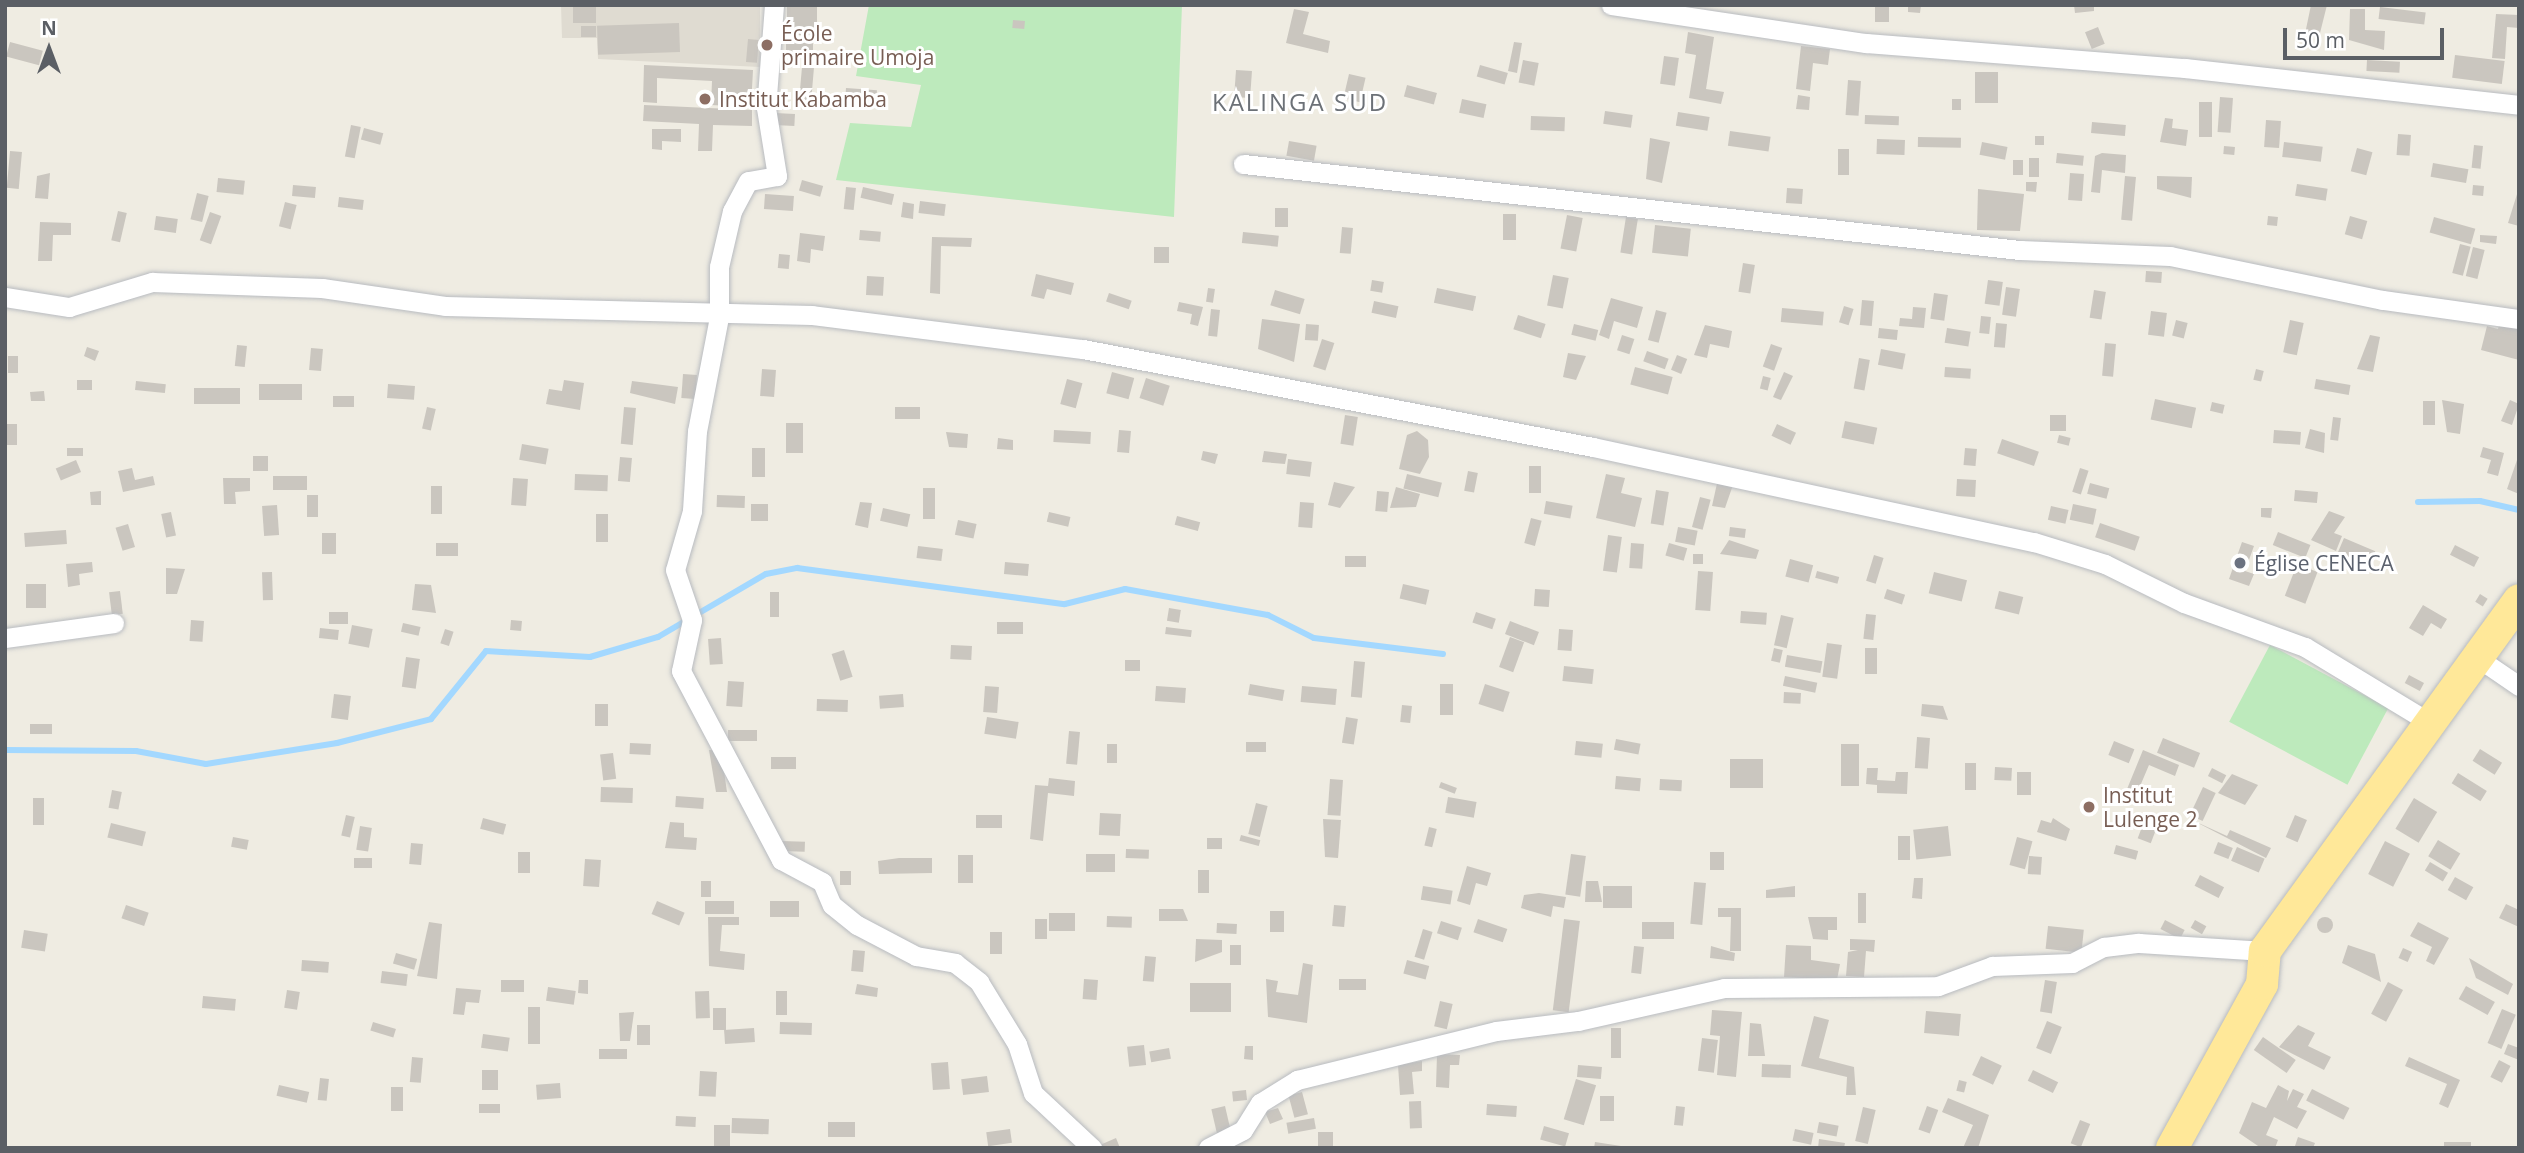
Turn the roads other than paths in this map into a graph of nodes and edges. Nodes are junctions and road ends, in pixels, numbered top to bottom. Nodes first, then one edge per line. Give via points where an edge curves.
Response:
1 (774, 5) edge
2 (1611, 5) edge
3 (2519, 105) edge
4 (1243, 164) dead end
5 (5, 297) edge
6 (719, 317) junction
7 (2519, 319) edge
8 (2519, 600) edge
9 (114, 623) dead end
10 (5, 638) edge
11 (2475, 656) junction
12 (2519, 685) edge
13 (2427, 721) junction
14 (2265, 951) junction
15 (1092, 1148) edge
16 (1208, 1148) edge
17 (2172, 1148) edge

1 - 6 street via 766,108 777,176 748,181 732,211 719,267
2 - 3 street via 1866,43 2185,68
4 - 7 street via 2020,250 2170,256 2383,300
5 - 6 street via 69,307 152,282 219,283 322,288 445,306
6 - 13 street via 858,319 1083,349 1593,447 2034,542 2105,564 2184,603 2305,647
6 - 15 street via 697,431 687,544 675,570 692,620 681,671 687,693 781,860 822,882 832,905 857,925 916,956 955,963 979,982 1017,1044 1033,1093
8 - 11 highway
9 - 10 street
11 - 12 street
11 - 13 highway
13 - 14 highway
14 - 16 street via 2139,943 2104,947 2073,963 1992,966 1938,986 1724,988 1578,1021 1496,1031 1297,1080 1260,1103 1243,1130
14 - 17 highway via 2262,984

